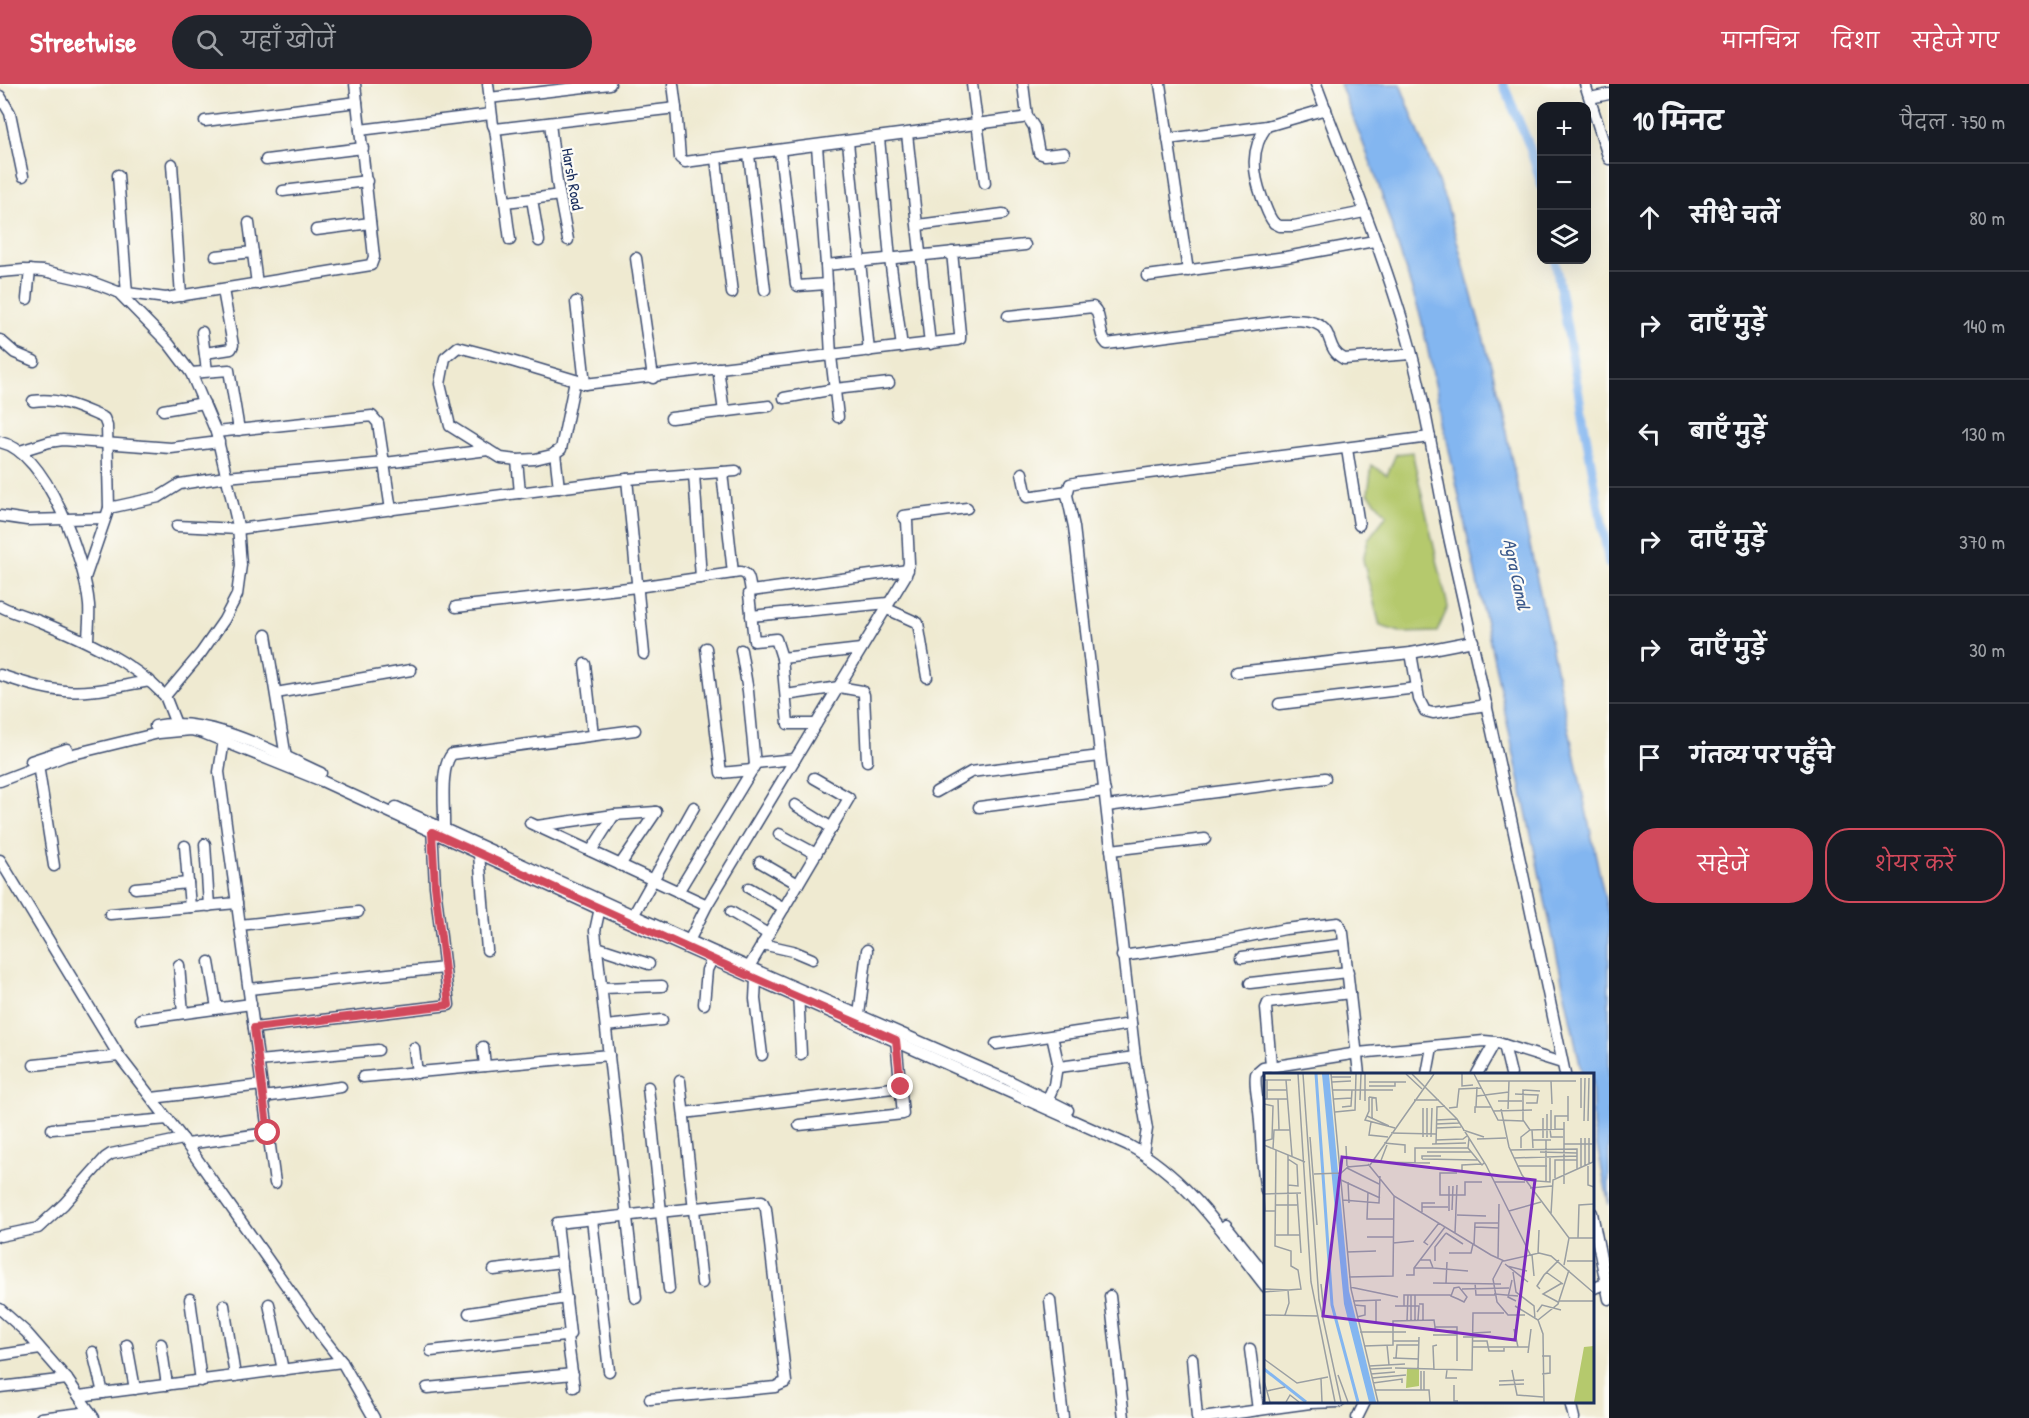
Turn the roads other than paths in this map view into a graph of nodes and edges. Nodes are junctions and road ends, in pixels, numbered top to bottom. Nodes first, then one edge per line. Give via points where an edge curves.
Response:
1 (355, 84) edge
2 (488, 84) edge
3 (610, 84) edge
4 (674, 84) edge
5 (972, 84) edge
6 (1023, 84) edge
7 (1160, 84) edge
8 (1316, 84) edge
9 (1585, 84) edge
10 (1609, 94) edge
11 (0, 96) edge
12 (489, 98) junction
13 (1590, 98) junction
14 (357, 102) junction
15 (676, 108) junction
16 (1326, 109) junction
17 (1609, 112) edge
18 (491, 114) junction
19 (1027, 116) junction
20 (1596, 116) junction
21 (205, 122) dead end
22 (550, 123) junction
23 (977, 124) junction
24 (1267, 126) junction
25 (495, 129) junction
26 (360, 130) junction
27 (907, 134) junction
28 (879, 138) junction
29 (1168, 138) junction
30 (848, 142) junction
31 (818, 146) junction
32 (363, 148) junction
33 (780, 151) junction
34 (1064, 153) dead end
35 (749, 154) junction
36 (716, 159) junction
37 (1609, 159) edge
38 (266, 160) dead end
39 (172, 164) dead end
40 (118, 175) dead end
41 (23, 176) dead end
42 (367, 181) junction
43 (985, 183) dead end
44 (283, 191) dead end
45 (559, 195) junction
46 (532, 199) junction
47 (505, 202) junction
48 (1364, 212) junction
49 (1003, 214) dead end
50 (249, 223) dead end
51 (370, 223) junction
52 (918, 225) junction
53 (316, 230) dead end
54 (510, 240) dead end
55 (538, 240) dead end
56 (568, 240) dead end
57 (1374, 241) junction
58 (1025, 245) dead end
59 (253, 252) junction
60 (952, 252) junction
61 (922, 255) junction
62 (216, 256) dead end
63 (636, 258) dead end
64 (890, 259) junction
65 (859, 263) junction
66 (826, 265) junction
67 (30, 270) junction
68 (1188, 271) junction
69 (0, 272) edge
70 (1147, 276) dead end
71 (256, 284) junction
72 (827, 284) junction
73 (223, 290) junction
74 (765, 290) dead end
75 (123, 293) junction
76 (732, 293) dead end
77 (181, 296) junction
78 (27, 299) dead end
79 (576, 302) dead end
80 (1008, 316) dead end
81 (202, 332) dead end
82 (0, 340) edge
83 (930, 344) junction
84 (902, 347) junction
85 (869, 351) junction
86 (205, 353) junction
87 (1411, 354) junction
88 (831, 356) junction
89 (34, 362) dead end
90 (718, 368) junction
91 (207, 371) junction
92 (191, 373) junction
93 (653, 378) junction
94 (580, 382) junction
95 (889, 383) dead end
96 (835, 389) junction
97 (784, 398) dead end
98 (33, 401) dead end
99 (204, 403) junction
100 (769, 406) dead end
101 (163, 410) dead end
102 (724, 412) junction
103 (838, 417) dead end
104 (671, 418) dead end
105 (239, 430) junction
106 (218, 437) junction
107 (1430, 437) junction
108 (0, 442) edge
109 (107, 443) junction
110 (1347, 449) junction
111 (488, 450) junction
112 (20, 451) junction
113 (555, 453) junction
114 (517, 460) junction
115 (385, 463) junction
116 (736, 471) dead end
117 (722, 472) junction
118 (1022, 473) dead end
119 (694, 474) junction
120 (226, 477) junction
121 (627, 479) junction
122 (559, 488) junction
123 (1067, 491) junction
124 (520, 493) junction
125 (967, 508) dead end
126 (391, 510) junction
127 (107, 513) junction
128 (0, 516) edge
129 (64, 519) junction
130 (1359, 525) dead end
131 (177, 526) dead end
132 (238, 530) junction
133 (908, 570) junction
134 (732, 573) junction
135 (84, 578) junction
136 (702, 578) junction
137 (638, 587) junction
138 (751, 591) junction
139 (887, 605) junction
140 (0, 606) edge
141 (456, 607) dead end
142 (751, 616) junction
143 (266, 634) dead end
144 (1473, 641) junction
145 (88, 642) junction
146 (706, 648) dead end
147 (861, 649) junction
148 (741, 650) dead end
149 (1411, 653) junction
150 (644, 654) dead end
151 (783, 658) junction
152 (585, 664) dead end
153 (411, 670) dead end
154 (1237, 672) dead end
155 (0, 675) edge
156 (927, 677) dead end
157 (150, 681) junction
158 (839, 687) junction
159 (1417, 688) junction
160 (276, 693) junction
161 (786, 695) junction
162 (165, 696) junction
163 (1279, 704) dead end
164 (1487, 705) junction
165 (816, 724) junction
166 (178, 727) junction
167 (635, 730) dead end
168 (592, 735) junction
169 (224, 740) junction
170 (1100, 756) junction
171 (795, 759) junction
172 (867, 761) dead end
173 (287, 762) junction
174 (38, 765) junction
175 (753, 766) junction
176 (0, 774) edge
177 (814, 778) dead end
178 (1325, 778) dead end
179 (0, 781) edge
180 (1105, 791) junction
181 (936, 792) dead end
182 (795, 805) dead end
183 (1107, 806) junction
184 (694, 807) dead end
185 (979, 807) dead end
186 (614, 815) junction
187 (432, 828) junction
188 (832, 828) junction
189 (444, 829) junction
190 (779, 834) dead end
191 (1205, 839) dead end
192 (205, 844) dead end
193 (185, 846) dead end
194 (1111, 850) junction
195 (591, 851) junction
196 (484, 853) junction
197 (816, 854) junction
198 (0, 860) edge
199 (760, 862) dead end
200 (620, 865) junction
201 (54, 866) dead end
202 (654, 880) junction
203 (188, 883) junction
204 (798, 884) junction
205 (135, 888) dead end
206 (749, 888) dead end
207 (678, 892) junction
208 (237, 903) junction
209 (600, 904) junction
210 (707, 905) junction
211 (209, 906) junction
212 (190, 908) junction
213 (784, 908) junction
214 (358, 912) dead end
215 (731, 912) dead end
216 (110, 914) dead end
217 (634, 914) junction
218 (240, 925) junction
219 (768, 934) junction
220 (687, 944) junction
221 (762, 944) junction
222 (1344, 944) junction
223 (597, 947) junction
224 (487, 950) dead end
225 (867, 950) dead end
226 (713, 956) junction
227 (1122, 956) junction
228 (1242, 957) dead end
229 (812, 960) dead end
230 (209, 962) dead end
231 (649, 964) dead end
232 (179, 965) dead end
233 (444, 969) junction
234 (747, 970) junction
235 (1348, 972) junction
236 (756, 979) junction
237 (1250, 983) dead end
238 (662, 986) dead end
239 (602, 988) junction
240 (249, 989) junction
241 (798, 992) junction
242 (1350, 993) junction
243 (250, 1004) junction
244 (704, 1004) dead end
245 (217, 1008) junction
246 (183, 1013) junction
247 (855, 1016) junction
248 (141, 1019) dead end
249 (662, 1020) dead end
250 (1131, 1024) junction
251 (606, 1026) junction
252 (254, 1028) junction
253 (1052, 1036) junction
254 (903, 1040) junction
255 (996, 1044) dead end
256 (1500, 1044) junction
257 (483, 1047) dead end
258 (1432, 1047) junction
259 (414, 1048) dead end
260 (378, 1050) dead end
261 (1358, 1053) junction
262 (801, 1054) dead end
263 (609, 1055) junction
264 (762, 1055) dead end
265 (119, 1056) junction
266 (1135, 1057) junction
267 (258, 1061) junction
268 (34, 1065) dead end
269 (1271, 1065) junction
270 (485, 1066) junction
271 (1057, 1066) junction
272 (1564, 1069) edge
273 (417, 1073) junction
274 (1359, 1073) edge
275 (1427, 1073) edge
276 (1478, 1073) edge
277 (1511, 1073) edge
278 (363, 1077) dead end
279 (680, 1081) dead end
280 (262, 1085) junction
281 (341, 1087) dead end
282 (648, 1087) dead end
283 (901, 1087) junction
284 (263, 1097) junction
285 (152, 1098) junction
286 (1046, 1103) junction
287 (684, 1113) junction
288 (1262, 1113) edge
289 (168, 1119) junction
290 (799, 1125) dead end
291 (52, 1129) dead end
292 (268, 1133) junction
293 (185, 1142) junction
294 (1144, 1150) junction
295 (1264, 1176) edge
296 (275, 1183) dead end
297 (694, 1207) junction
298 (661, 1211) junction
299 (627, 1215) junction
300 (592, 1219) junction
301 (1594, 1223) edge
302 (0, 1236) edge
303 (562, 1262) junction
304 (494, 1270) dead end
305 (1264, 1273) edge
306 (1607, 1282) edge
307 (702, 1283) dead end
308 (1264, 1284) edge
309 (669, 1289) dead end
310 (1110, 1296) dead end
311 (566, 1298) junction
312 (636, 1298) dead end
313 (189, 1299) dead end
314 (1609, 1299) edge
315 (1050, 1300) dead end
316 (269, 1304) dead end
317 (224, 1305) dead end
318 (0, 1309) edge
319 (469, 1313) dead end
320 (567, 1336) junction
321 (161, 1344) dead end
322 (128, 1345) dead end
323 (40, 1349) junction
324 (1250, 1349) dead end
325 (431, 1351) dead end
326 (93, 1352) dead end
327 (0, 1355) edge
328 (1192, 1358) dead end
329 (342, 1362) junction
330 (283, 1370) junction
331 (609, 1371) dead end
332 (573, 1374) junction
333 (235, 1376) junction
334 (67, 1379) junction
335 (201, 1381) junction
336 (167, 1385) junction
337 (0, 1387) edge
338 (427, 1388) dead end
339 (574, 1388) dead end
340 (135, 1389) junction
341 (103, 1394) junction
342 (80, 1396) junction
343 (650, 1399) dead end
344 (1321, 1403) edge
345 (1364, 1403) edge
346 (1293, 1406) junction
347 (1258, 1410) junction
348 (92, 1415) edge
349 (41, 1418) edge
350 (374, 1418) edge
351 (1063, 1418) edge
352 (1124, 1418) edge
353 (1200, 1418) edge
354 (1293, 1418) edge
355 (1357, 1418) edge

1 - 14 street
2 - 12 street
3 - 12 street
4 - 15 street
5 - 23 street
6 - 19 street
7 - 29 street
8 - 16 street
9 - 13 street
10 - 13 street
11 - 41 street via 10,113
12 - 18 street
13 - 20 street
14 - 21 street
14 - 26 street
15 - 22 street
15 - 36 street via 681,160
16 - 24 street
16 - 48 street
17 - 20 street
18 - 25 street
18 - 26 street
19 - 23 street
19 - 34 street via 1040,153
20 - 37 street
22 - 25 street
22 - 45 street, Harsh Road
23 - 27 street
23 - 43 street
24 - 29 street
24 - 48 street via 1253,159 1258,185 1274,224 1294,226
25 - 47 street
26 - 32 street
27 - 28 street
27 - 52 street
28 - 30 street
28 - 64 street
29 - 68 street
30 - 31 street
30 - 65 street
31 - 33 street
31 - 66 street
32 - 38 street
32 - 42 street
33 - 35 street
33 - 72 street via 796,284
35 - 36 street
35 - 74 street
36 - 76 street
39 - 77 street
40 - 75 street
42 - 44 street
42 - 51 street
45 - 46 street
45 - 56 street, Harsh Road
46 - 47 street
46 - 55 street
47 - 54 street
48 - 57 street
49 - 52 street
50 - 59 street
51 - 53 street
51 - 71 street via 374,257 371,265
52 - 61 street
57 - 68 street
57 - 87 street
58 - 60 street
59 - 62 street
59 - 71 street
60 - 61 street
60 - 83 street via 960,339
61 - 64 street
61 - 83 street
63 - 93 street
64 - 65 street
64 - 84 street
65 - 66 street
65 - 85 street
66 - 72 street
67 - 69 street
67 - 75 street via 74,277
67 - 78 street
68 - 70 street
71 - 73 street
72 - 88 street
73 - 77 street
73 - 86 street via 233,345 231,349
75 - 77 street via 156,298
75 - 92 street
79 - 94 street
80 - 87 street via 1093,307 1107,344 1305,320 1321,325 1344,359
81 - 86 street
82 - 89 street
83 - 84 street
84 - 85 street
85 - 88 street
86 - 91 street
87 - 107 street
88 - 90 street
88 - 96 street
90 - 93 street
90 - 102 street
91 - 92 street
91 - 105 street via 229,370
92 - 99 street
93 - 94 street
94 - 111 street via 478,352 458,347 453,350 445,358 440,384 450,426
94 - 113 street via 561,449
95 - 96 street
96 - 97 street
96 - 103 street
98 - 109 street via 62,401 104,418
99 - 101 street
99 - 106 street
100 - 102 street
102 - 104 street
105 - 106 street
105 - 115 street via 372,416 378,423
106 - 109 street via 171,448
106 - 120 street
107 - 110 street
107 - 144 street
108 - 112 street
109 - 112 street via 57,440
109 - 127 street
110 - 123 street via 1079,482 1070,484
110 - 130 street
111 - 114 street via 501,458
111 - 115 street
112 - 129 street via 42,475
113 - 114 street
113 - 122 street
114 - 124 street
115 - 120 street
115 - 126 street
116 - 117 street
117 - 119 street
117 - 134 street
118 - 123 street via 1027,498
119 - 121 street
119 - 136 street
120 - 127 street via 180,484 159,497
120 - 132 street
121 - 122 street
121 - 137 street
122 - 124 street
123 - 170 street
124 - 126 street
125 - 133 street via 903,516 907,520
126 - 132 street
127 - 129 street
127 - 135 street
128 - 129 street
129 - 135 street
131 - 132 street
132 - 162 street via 241,565 237,595 201,653
133 - 138 street
133 - 139 street
134 - 136 street
134 - 138 street via 745,573
135 - 145 street via 89,606
136 - 137 street
137 - 141 street
137 - 150 street
138 - 142 street
139 - 142 street
139 - 147 street
139 - 156 street via 918,623
140 - 145 street
142 - 151 street via 754,640 775,639
143 - 160 street
144 - 149 street
144 - 164 street
145 - 157 street
146 - 175 street via 721,773
147 - 151 street
147 - 158 street
148 - 175 street
149 - 154 street
149 - 159 street
151 - 161 street
152 - 168 street
153 - 160 street
155 - 157 street via 65,692
157 - 162 street
158 - 161 street
158 - 165 street
158 - 172 street via 857,689 864,695
159 - 163 street
159 - 164 street via 1421,706 1428,712
160 - 173 street
161 - 165 street via 788,724
162 - 166 street
164 - 272 street
165 - 171 street
166 - 169 street
166 - 173 street via 214,728
166 - 174 street
166 - 176 street via 143,729 49,753
167 - 168 street
168 - 189 street via 452,754 445,769
169 - 173 street
169 - 208 street via 219,772
170 - 180 street
170 - 181 street via 971,772
171 - 175 street
171 - 210 street
173 - 187 street
174 - 179 street
174 - 201 street
175 - 207 street
177 - 188 street via 849,798
178 - 183 street
180 - 183 street
180 - 185 street
182 - 188 street
183 - 194 street
184 - 202 street
186 - 195 street
186 - 195 street via 534,824
186 - 200 street via 656,812
187 - 189 street
187 - 196 street
187 - 233 street
188 - 197 street
189 - 196 street
190 - 197 street
191 - 194 street
192 - 211 street
193 - 203 street
194 - 227 street
195 - 200 street
196 - 209 street
196 - 224 street
197 - 204 street
198 - 265 street
199 - 204 street
200 - 202 street
202 - 207 street
202 - 217 street
203 - 205 street
203 - 212 street
204 - 213 street
206 - 213 street
207 - 210 street
208 - 211 street
208 - 218 street
209 - 217 street
209 - 220 street
209 - 223 street via 595,926
210 - 220 street
211 - 212 street
212 - 216 street
213 - 219 street
214 - 218 street
215 - 219 street
217 - 220 street
218 - 240 street
219 - 221 street
220 - 226 street
221 - 229 street
221 - 234 street
222 - 227 street via 1340,925 1334,922
222 - 228 street
222 - 235 street
223 - 231 street
223 - 239 street
225 - 247 street
226 - 234 street
226 - 244 street via 705,982
227 - 250 street
230 - 245 street
232 - 246 street
233 - 240 street
233 - 252 street via 449,1005
234 - 236 street
234 - 241 street
235 - 237 street
235 - 242 street
236 - 241 street
236 - 264 street
238 - 239 street
239 - 251 street
240 - 243 street
241 - 247 street
241 - 262 street
242 - 261 street
242 - 269 street via 1268,1003
243 - 245 street
243 - 252 street
245 - 246 street
246 - 248 street
247 - 254 street
249 - 251 street
250 - 253 street
250 - 266 street
251 - 263 street
252 - 267 street
253 - 255 street
253 - 271 street
254 - 283 street
254 - 286 street
256 - 258 street via 1484,1041
256 - 272 street
256 - 276 street
256 - 277 street
257 - 270 street
258 - 261 street
258 - 275 street
259 - 273 street
260 - 267 street
261 - 269 street
261 - 274 street
263 - 270 street
263 - 299 street
265 - 268 street
265 - 285 street
266 - 271 street
266 - 294 street via 1147,1130
267 - 280 street
269 - 288 street via 1256,1074
270 - 273 street
271 - 286 street
273 - 278 street
279 - 287 street
280 - 284 street
280 - 285 street
281 - 284 street
282 - 298 street
283 - 287 street
283 - 290 street via 901,1114
284 - 292 street
285 - 289 street
286 - 294 street
287 - 297 street
288 - 295 street
289 - 291 street
289 - 293 street
292 - 293 street
292 - 296 street
293 - 302 street via 111,1154 38,1228
293 - 329 street
294 - 305 street via 1183,1175
294 - 308 street via 1196,1199
297 - 298 street
297 - 307 street
297 - 343 street via 760,1200 764,1203 786,1382 775,1387
298 - 299 street
298 - 309 street
299 - 300 street
299 - 312 street
300 - 303 street via 557,1223
300 - 331 street
301 - 306 street
303 - 304 street
303 - 311 street
306 - 314 street
310 - 352 street
311 - 319 street
311 - 320 street via 570,1330
313 - 335 street
315 - 351 street
316 - 330 street
317 - 333 street
318 - 323 street
320 - 325 street
320 - 332 street
321 - 336 street
322 - 340 street
323 - 327 street
323 - 334 street
324 - 347 street
326 - 341 street
328 - 353 street
329 - 330 street
329 - 350 street
330 - 333 street
332 - 338 street
332 - 339 street
333 - 335 street
334 - 337 street
334 - 342 street
335 - 336 street
336 - 340 street
340 - 341 street
341 - 342 street
342 - 348 street
344 - 346 street
345 - 355 street
346 - 347 street
346 - 354 street
347 - 353 street
348 - 349 street

